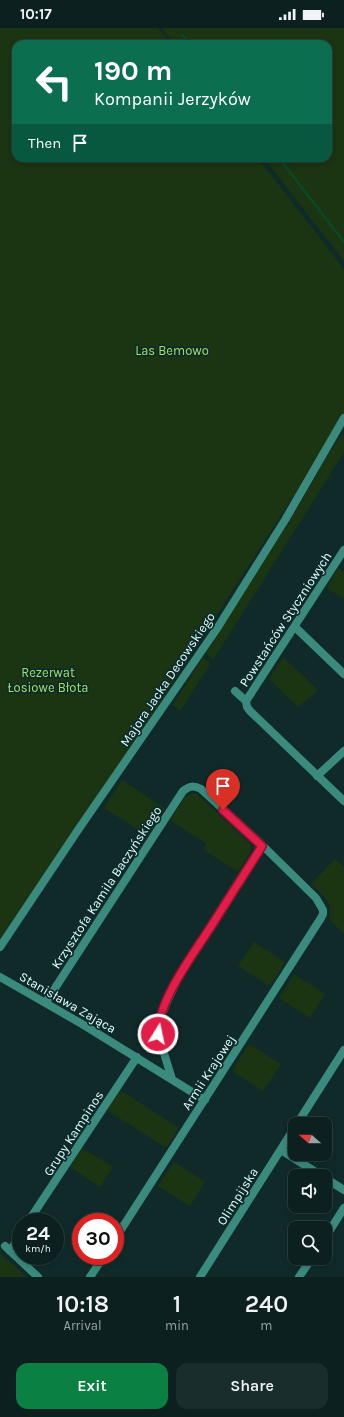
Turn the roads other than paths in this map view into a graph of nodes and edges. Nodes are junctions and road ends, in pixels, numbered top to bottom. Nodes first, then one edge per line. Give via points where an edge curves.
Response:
1 (344, 418) edge
2 (344, 550) edge
3 (295, 627) junction
4 (344, 674) edge
5 (235, 691) dead end
6 (246, 701) junction
7 (344, 751) edge
8 (317, 776) junction
9 (344, 801) edge
10 (262, 846) junction
11 (0, 947) edge
12 (0, 977) edge
13 (46, 1002) junction
14 (344, 1050) edge
15 (137, 1057) junction
16 (172, 1079) junction
17 (205, 1100) junction
18 (301, 1117) edge
19 (288, 1138) edge
20 (281, 1150) junction
21 (311, 1169) edge
22 (332, 1182) edge
23 (344, 1190) edge
24 (344, 1208) edge
25 (34, 1213) edge
26 (124, 1225) edge
27 (332, 1227) edge
28 (12, 1243) edge
29 (12, 1253) edge
30 (25, 1265) edge
31 (98, 1265) edge
32 (307, 1265) edge
33 (38, 1277) edge
34 (90, 1277) edge
35 (200, 1277) edge
36 (299, 1277) edge

1 - 11 street, Majora Jacka Decowskiego via 285,520 218,627
2 - 3 street, Powstańców Styczniowych
3 - 4 street
3 - 6 street, Powstańców Styczniowych
5 - 6 street
6 - 8 street via 250,711
7 - 8 street
8 - 9 street
10 - 13 street, Krzysztofa Kamila Baczyńskiego via 201,789 190,786 183,791
10 - 16 street via 180,974 166,1004 158,1034
10 - 17 street, Armii Krajowej via 316,898 323,914
12 - 13 street, Stanisława Zająca
13 - 15 street, Stanisława Zająca
14 - 18 street
15 - 16 street, Stanisława Zająca
15 - 25 street, Grupy Kampinos
16 - 17 street, Stanisława Zająca
17 - 26 street, Armii Krajowej
19 - 20 street, Olimpijska
20 - 21 street
20 - 35 street, Olimpijska
22 - 23 street
24 - 27 street
28 - 29 street via 7,1248
30 - 33 street
31 - 34 street
32 - 36 street

